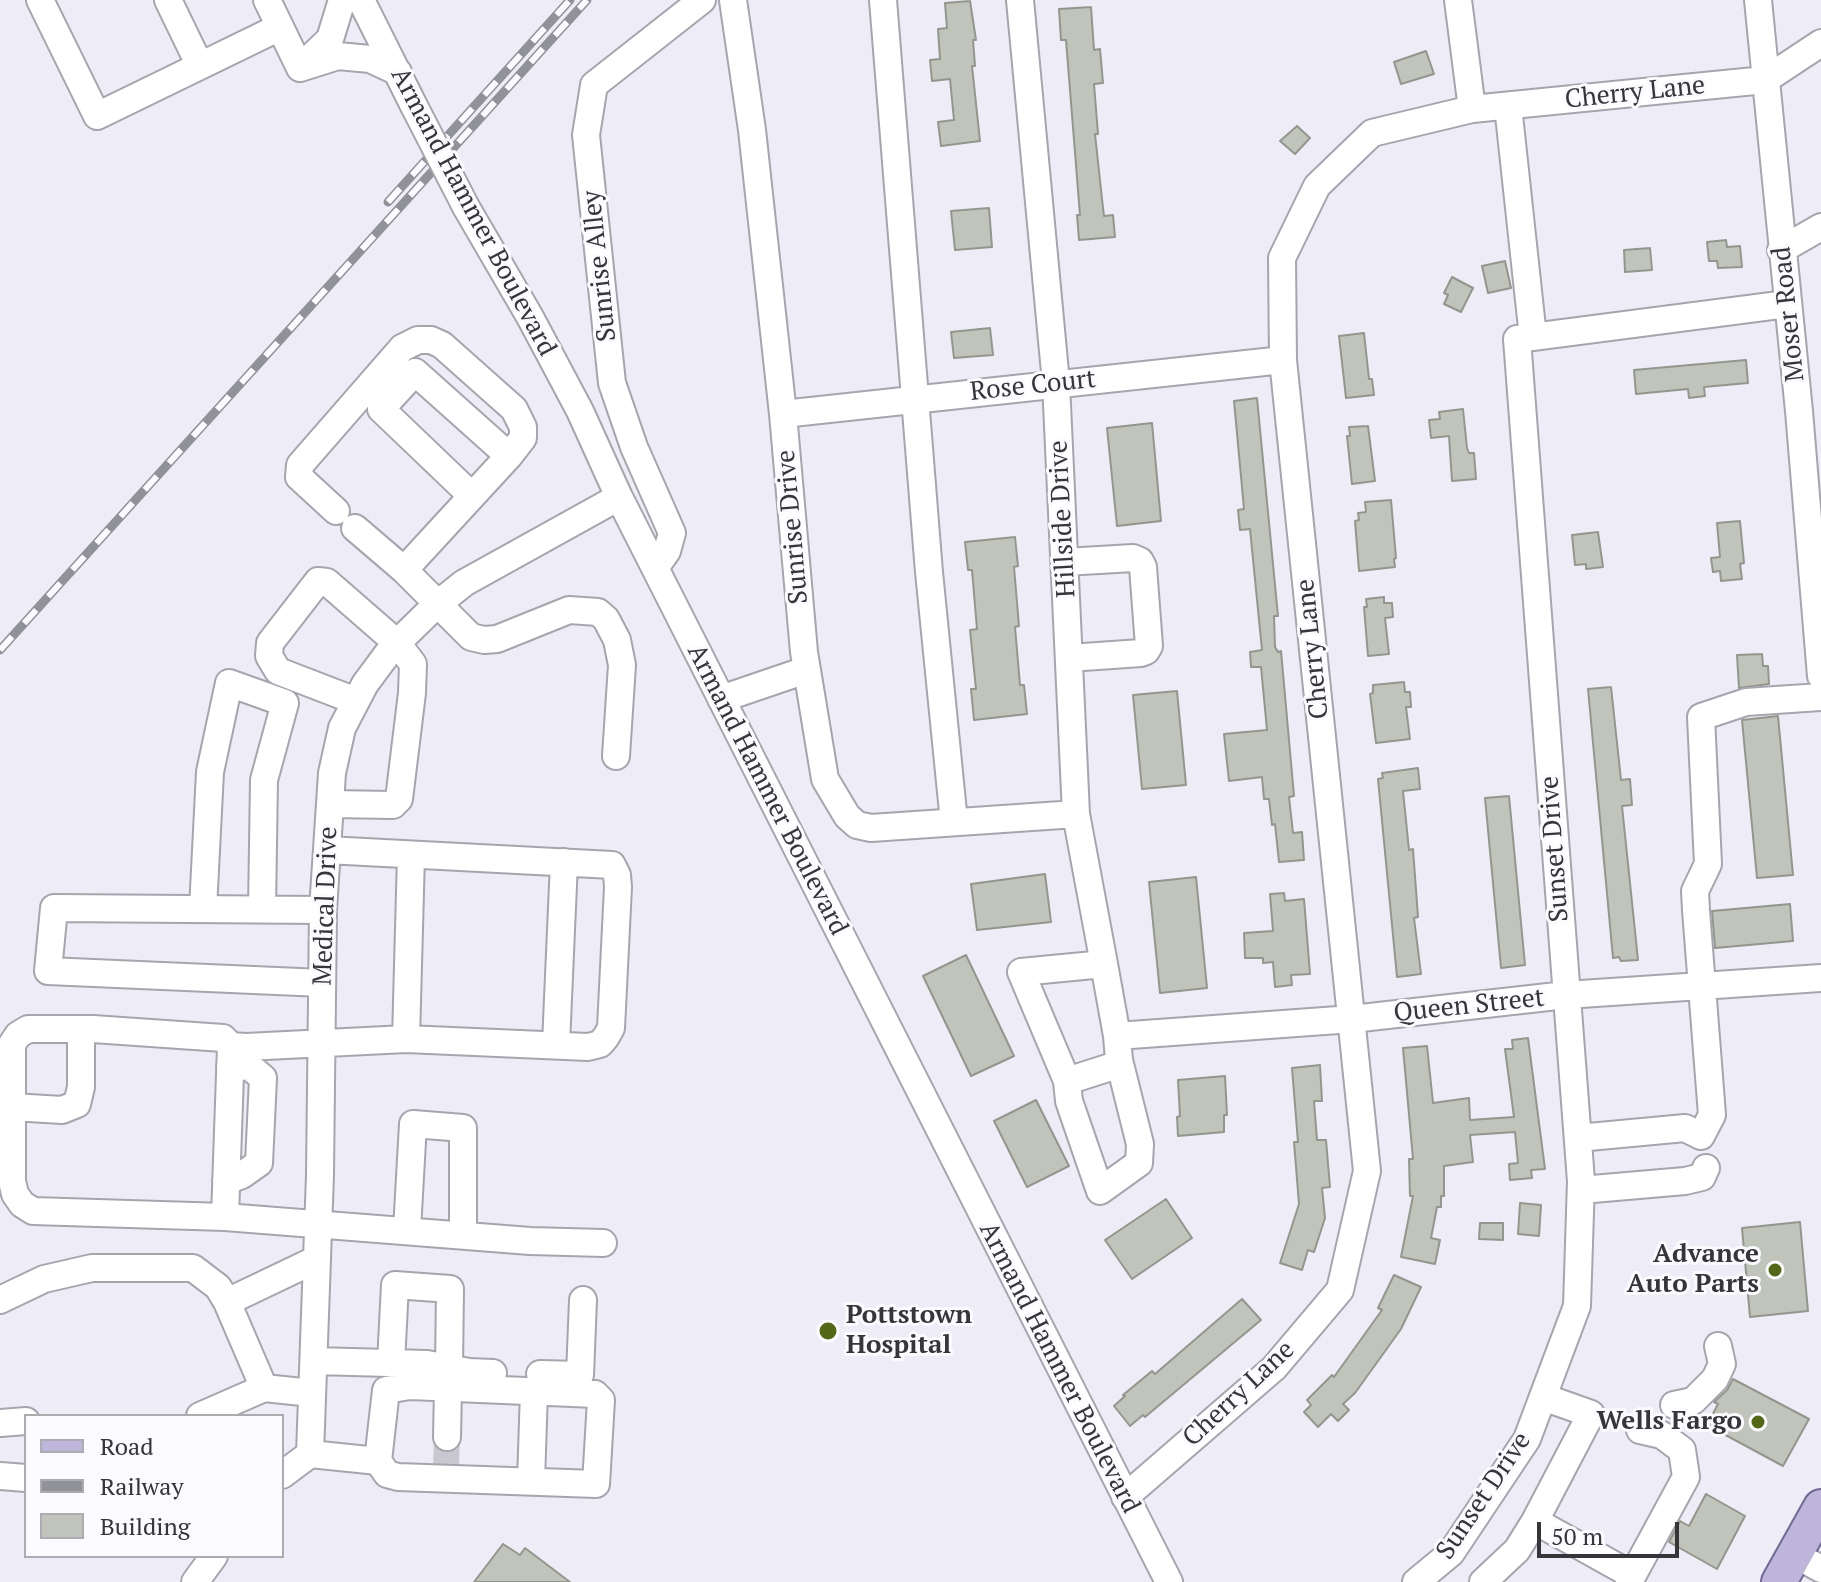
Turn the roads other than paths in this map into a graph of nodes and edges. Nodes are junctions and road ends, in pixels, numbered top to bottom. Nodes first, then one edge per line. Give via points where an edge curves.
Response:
1 (40, 0) edge
2 (168, 0) edge
3 (267, 0) edge
4 (342, 0) edge
5 (361, 0) edge
6 (702, 0) edge
7 (733, 0) edge
8 (883, 0) edge
9 (1020, 0) edge
10 (1458, 0) edge
11 (1758, 0) edge
12 (280, 27) junction
13 (1821, 43) edge
14 (200, 66) junction
15 (300, 68) junction
16 (398, 72) junction
17 (1765, 80) junction
18 (1508, 106) junction
19 (1472, 109) junction
20 (1821, 227) edge
21 (1781, 250) junction
22 (1787, 304) junction
23 (1533, 337) junction
24 (1283, 360) junction
25 (1056, 383) junction
26 (917, 399) junction
27 (1810, 404) edge
28 (783, 414) junction
29 (509, 456) junction
30 (472, 496) junction
31 (619, 497) junction
32 (1065, 562) junction
33 (655, 568) junction
34 (404, 570) junction
35 (1818, 592) edge
36 (438, 604) junction
37 (397, 643) junction
38 (1069, 658) junction
39 (806, 670) junction
40 (1821, 676) edge
41 (1821, 697) edge
42 (721, 699) junction
43 (356, 701) junction
44 (616, 756) dead end
45 (330, 804) junction
46 (1076, 814) junction
47 (954, 822) junction
48 (327, 850) junction
49 (411, 855) junction
50 (564, 862) junction
51 (203, 909) junction
52 (262, 909) junction
53 (323, 910) junction
54 (1104, 964) junction
55 (1821, 978) edge
56 (322, 983) junction
57 (1702, 986) junction
58 (1566, 995) junction
59 (1352, 1019) junction
60 (81, 1029) junction
61 (1117, 1036) junction
62 (406, 1039) junction
63 (322, 1043) junction
64 (556, 1044) junction
65 (231, 1056) junction
66 (1120, 1064) junction
67 (1067, 1081) junction
68 (12, 1107) junction
69 (1578, 1138) junction
70 (1706, 1168) dead end
71 (1581, 1190) junction
72 (225, 1217) junction
73 (319, 1224) junction
74 (407, 1230) junction
75 (463, 1234) junction
76 (603, 1243) dead end
77 (317, 1259) junction
78 (0, 1300) edge
79 (583, 1300) dead end
80 (227, 1302) junction
81 (1718, 1346) dead end
82 (314, 1361) junction
83 (391, 1363) junction
84 (448, 1378) junction
85 (264, 1388) junction
86 (534, 1391) junction
87 (312, 1393) junction
88 (1543, 1397) junction
89 (1674, 1405) dead end
90 (205, 1414) edge
91 (24, 1421) edge
92 (0, 1423) edge
93 (1640, 1430) dead end
94 (447, 1437) tunnel mouth
95 (310, 1454) junction
96 (378, 1461) junction
97 (284, 1474) edge
98 (0, 1476) edge
99 (24, 1478) edge
100 (531, 1481) junction
101 (1125, 1497) junction
102 (1821, 1507) edge
103 (1535, 1521) junction
104 (213, 1558) edge
105 (1798, 1568) edge
106 (1631, 1579) edge
107 (195, 1582) edge
108 (1169, 1582) edge
109 (1416, 1582) edge
110 (1483, 1582) edge

1 - 14 street via 97,116
2 - 14 street
3 - 12 street
4 - 15 street via 330,39
5 - 16 street, Armand Hammer Boulevard
6 - 33 street, Sunrise Alley via 594,85 586,135 612,383 672,533
7 - 28 street, Sunrise Drive
8 - 26 street
9 - 25 street, Hillside Drive
10 - 19 street
11 - 17 street, Moser Road
12 - 14 street
12 - 15 street
13 - 17 street
15 - 16 street via 338,56 370,59
16 - 31 street, Armand Hammer Boulevard, bridge via 580,411
17 - 18 street, Cherry Lane
17 - 21 street, Moser Road
18 - 19 street, Cherry Lane
18 - 23 street
19 - 24 street, Cherry Lane via 1372,133 1317,186 1282,258
20 - 21 street
21 - 22 street, Moser Road
22 - 23 street
22 - 27 street, Moser Road
23 - 58 street, Sunset Drive via 1517,339
24 - 25 street, Rose Court
24 - 59 street, Cherry Lane
25 - 26 street, Rose Court
25 - 32 street, Hillside Drive
26 - 28 street, Rose Court
26 - 47 street
27 - 35 street, Moser Road
28 - 39 street, Sunrise Drive
29 - 30 street
29 - 30 street via 415,372 406,381 381,409
29 - 34 street via 523,438 514,409 442,345 418,340 402,348 300,465 299,477
30 - 34 street
31 - 33 street, Armand Hammer Boulevard
31 - 36 street, Medical Drive via 464,583
32 - 38 street, Hillside Drive
32 - 38 street via 1140,561 1149,646 1141,653
33 - 42 street, Armand Hammer Boulevard
34 - 36 street
35 - 40 street, Moser Road
36 - 37 street, Medical Drive
36 - 44 street via 471,637 484,640 569,610 598,612 617,640 622,665
37 - 43 street, Medical Drive
37 - 43 street via 327,582 318,581 270,643 269,656 278,671
37 - 45 street via 413,664 399,799 393,805
38 - 46 street, Hillside Drive
39 - 42 street
39 - 47 street, Sunrise Drive via 825,779 847,816 871,828
41 - 57 street via 1746,702 1701,717 1708,864 1695,891
42 - 101 street, Armand Hammer Boulevard
43 - 45 street, Medical Drive via 342,728
45 - 48 street, Medical Drive
46 - 47 street, Sunrise Drive
46 - 54 street, Hillside Drive
48 - 49 street
48 - 53 street, Medical Drive
49 - 50 street
49 - 62 street
50 - 64 street
50 - 64 street via 612,865 618,887 611,1028 600,1044
51 - 52 street
51 - 52 street via 210,772 229,683 285,703 264,780
51 - 56 street via 54,908 48,971
52 - 53 street
53 - 56 street, Medical Drive
54 - 61 street, Hillside Drive
54 - 67 street via 1021,972
55 - 57 street, Queen Street
56 - 63 street, Medical Drive
57 - 58 street, Queen Street
57 - 69 street via 1712,1115 1701,1136 1685,1128
58 - 59 street, Queen Street
58 - 69 street, Sunset Drive
59 - 61 street, Queen Street
59 - 101 street, Cherry Lane via 1367,1171 1340,1290 1274,1368
60 - 65 street via 223,1038
60 - 68 street via 28,1029 18,1035 12,1044
60 - 68 street via 77,1104 62,1110
61 - 66 street, Hillside Drive
62 - 63 street
62 - 64 street
63 - 65 street via 246,1047
63 - 73 street, Medical Drive
65 - 72 street
66 - 67 street
66 - 67 street, Hillside Drive via 1140,1144 1139,1163 1100,1191
68 - 72 street via 12,1181 22,1204 33,1211
69 - 71 street, Sunset Drive
70 - 71 street via 1702,1177 1685,1181
71 - 88 street, Sunset Drive via 1577,1306
72 - 73 street
73 - 74 street
73 - 77 street, Medical Drive
74 - 75 street
74 - 75 street via 413,1124 463,1128
75 - 76 street
77 - 80 street
77 - 82 street, Medical Drive
78 - 80 street via 44,1279 92,1268 193,1268 218,1287
79 - 84 street via 580,1375 469,1372
80 - 85 street
81 - 89 street via 1722,1364 1715,1379 1693,1401
82 - 83 street
82 - 87 street, Medical Drive
83 - 84 street via 427,1364
83 - 84 street via 395,1285 450,1289
84 - 86 street
84 - 94 street
84 - 96 street via 386,1390
85 - 87 street
85 - 90 street
86 - 100 street
86 - 100 street via 595,1394 601,1400 596,1484
87 - 95 street, Medical Drive
88 - 103 street via 1591,1414
88 - 109 street, Sunset Drive via 1527,1439 1451,1553
91 - 92 street
93 - 106 street via 1662,1435 1682,1450 1686,1477
95 - 96 street
95 - 97 street
96 - 100 street via 387,1474 398,1477 446,1472
98 - 99 street
101 - 108 street, Armand Hammer Boulevard
102 - 105 main road
103 - 106 street
103 - 110 street via 1517,1550
104 - 107 street

